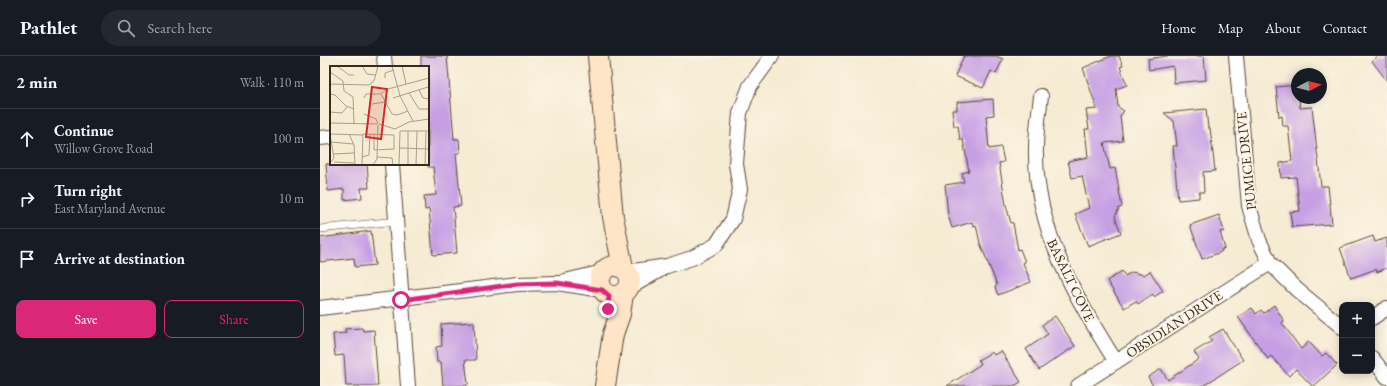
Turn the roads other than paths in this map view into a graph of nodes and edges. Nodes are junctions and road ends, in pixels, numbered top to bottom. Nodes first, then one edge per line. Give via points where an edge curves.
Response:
1 (384, 56) edge
2 (598, 56) edge
3 (772, 56) edge
4 (1236, 56) edge
5 (385, 66) edge
6 (1041, 96) dead end
7 (330, 137) edge
8 (320, 138) edge
9 (392, 165) edge
10 (396, 223) junction
11 (320, 229) edge
12 (1270, 262) junction
13 (615, 281) junction
14 (401, 300) junction
15 (320, 308) edge
16 (1387, 308) edge
17 (1375, 316) edge
18 (1339, 325) edge
19 (1116, 362) junction
20 (1375, 362) edge
21 (1387, 377) edge
22 (408, 386) edge
23 (604, 386) edge
24 (1078, 386) edge

1 - 5 street
2 - 13 street via 613,217
3 - 13 street via 750,86 740,113 736,164 740,189 733,219 716,245 692,258
4 - 12 street, PUMICE DRIVE via 1249,206 1259,240
6 - 19 street, BASALT COVE via 1036,148 1039,190 1048,235 1090,321
7 - 8 street
9 - 10 street
10 - 11 lane
10 - 14 street
12 - 18 street, PUMICE DRIVE via 1296,289
12 - 19 street, OBSIDIAN DRIVE
13 - 14 street via 517,284
13 - 23 street via 608,309 613,334
14 - 15 street
14 - 22 street
16 - 17 street
19 - 24 street, OBSIDIAN DRIVE
20 - 21 street

